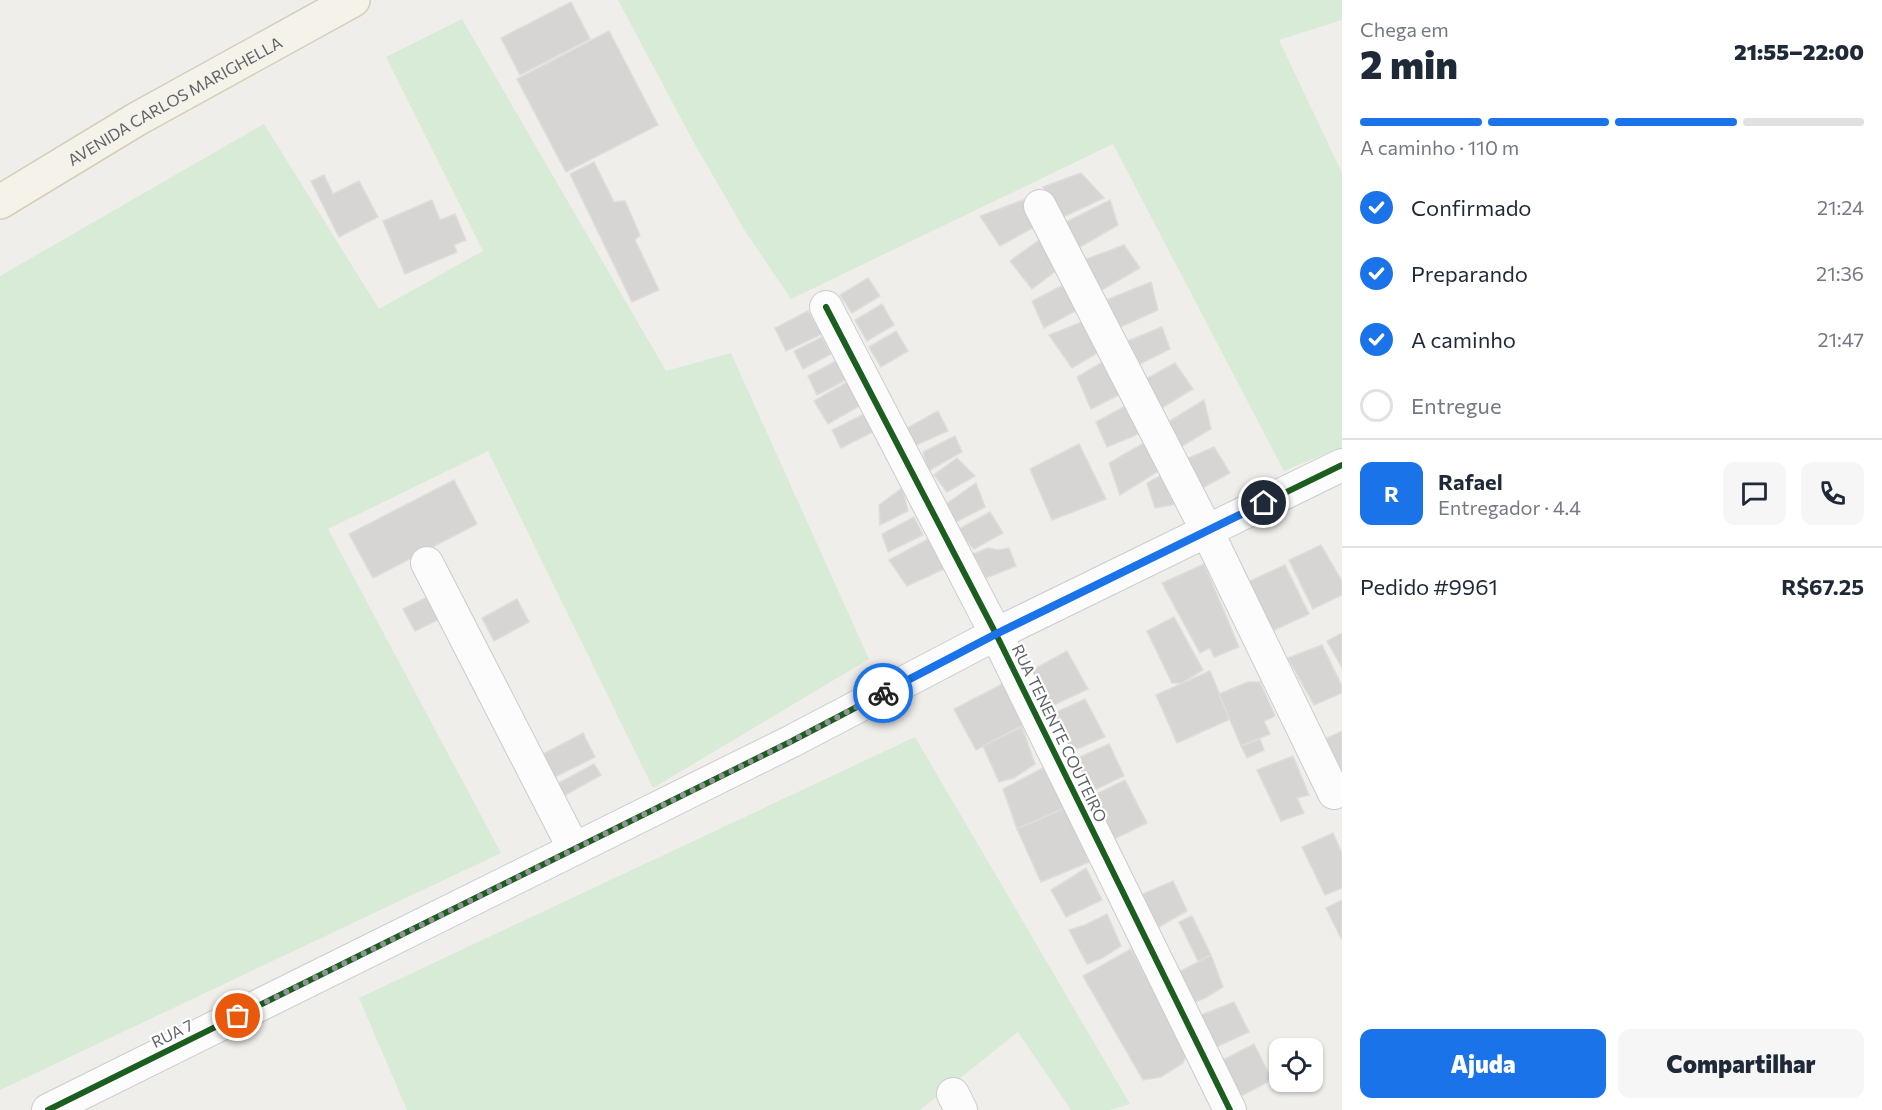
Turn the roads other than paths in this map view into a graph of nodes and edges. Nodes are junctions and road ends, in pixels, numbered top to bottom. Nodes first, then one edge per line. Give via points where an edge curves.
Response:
1 (352, 0) edge
2 (0, 202) edge
3 (1040, 206) dead end
4 (826, 307) dead end
5 (1342, 465) edge
6 (1206, 531) junction
7 (427, 563) dead end
8 (996, 634) junction
9 (1334, 793) dead end
10 (574, 849) junction
11 (48, 1110) edge
12 (1230, 1110) edge

1 - 2 main road, AVENIDA CARLOS MARIGHELLA via 137,119
3 - 6 street
4 - 8 street, RUA TENENTE COUTEIRO
5 - 6 street, RUA 7
6 - 8 street, RUA 7
6 - 9 street
7 - 10 street
8 - 10 street, RUA 7
8 - 12 street, RUA TENENTE COUTEIRO
10 - 11 street, RUA 7

